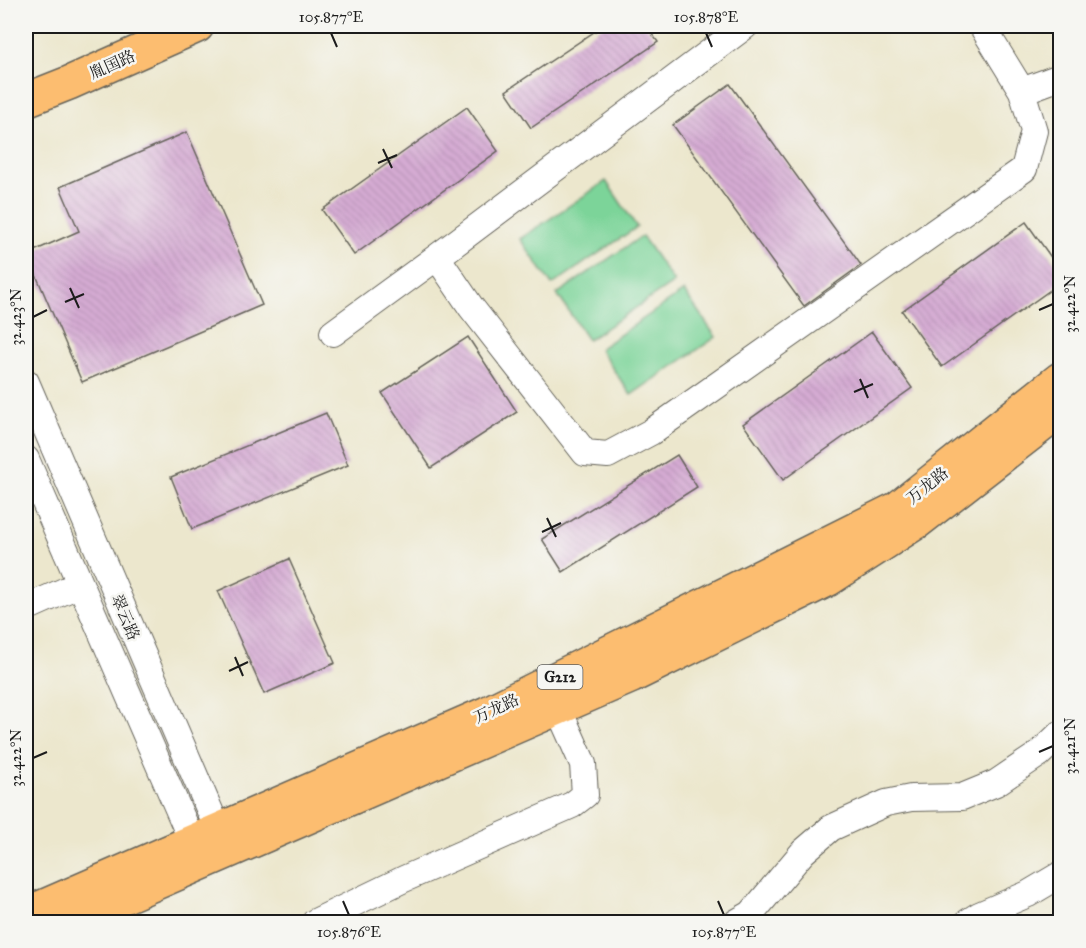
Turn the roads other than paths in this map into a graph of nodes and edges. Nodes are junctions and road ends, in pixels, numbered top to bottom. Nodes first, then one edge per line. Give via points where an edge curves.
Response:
1 (197, 26) edge
2 (745, 26) edge
3 (982, 26) edge
4 (1060, 77) edge
5 (1022, 91) junction
6 (26, 100) edge
7 (437, 257) junction
8 (333, 333) dead end
9 (1060, 379) edge
10 (26, 382) edge
11 (1060, 411) edge
12 (26, 459) edge
13 (80, 584) junction
14 (26, 608) edge
15 (558, 708) junction
16 (1060, 734) edge
17 (209, 847) junction
18 (1060, 875) edge
19 (26, 914) edge
20 (66, 922) edge
21 (315, 922) edge
22 (737, 922) edge
23 (968, 922) edge

1 - 6 main road, 胤国路
2 - 7 street
3 - 5 street
4 - 5 street
5 - 7 street via 1034,131 1024,169 660,426 608,455 585,453
7 - 8 street
9 - 17 main road, 万龙路 / G212 via 898,508
10 - 17 street, 翠云路
11 - 15 main road, 万龙路 / G212 via 917,522 829,579
12 - 13 street, 翠云路
13 - 14 street
13 - 17 street, 翠云路
15 - 17 main road, 万龙路 / G212
15 - 21 street via 583,764 585,795 572,806
16 - 22 street via 1039,754 996,783 962,797 911,798 886,803 831,828 803,852 752,914
17 - 19 main road, 万龙路 / G212
17 - 20 main road, 万龙路 / G212
18 - 23 street

